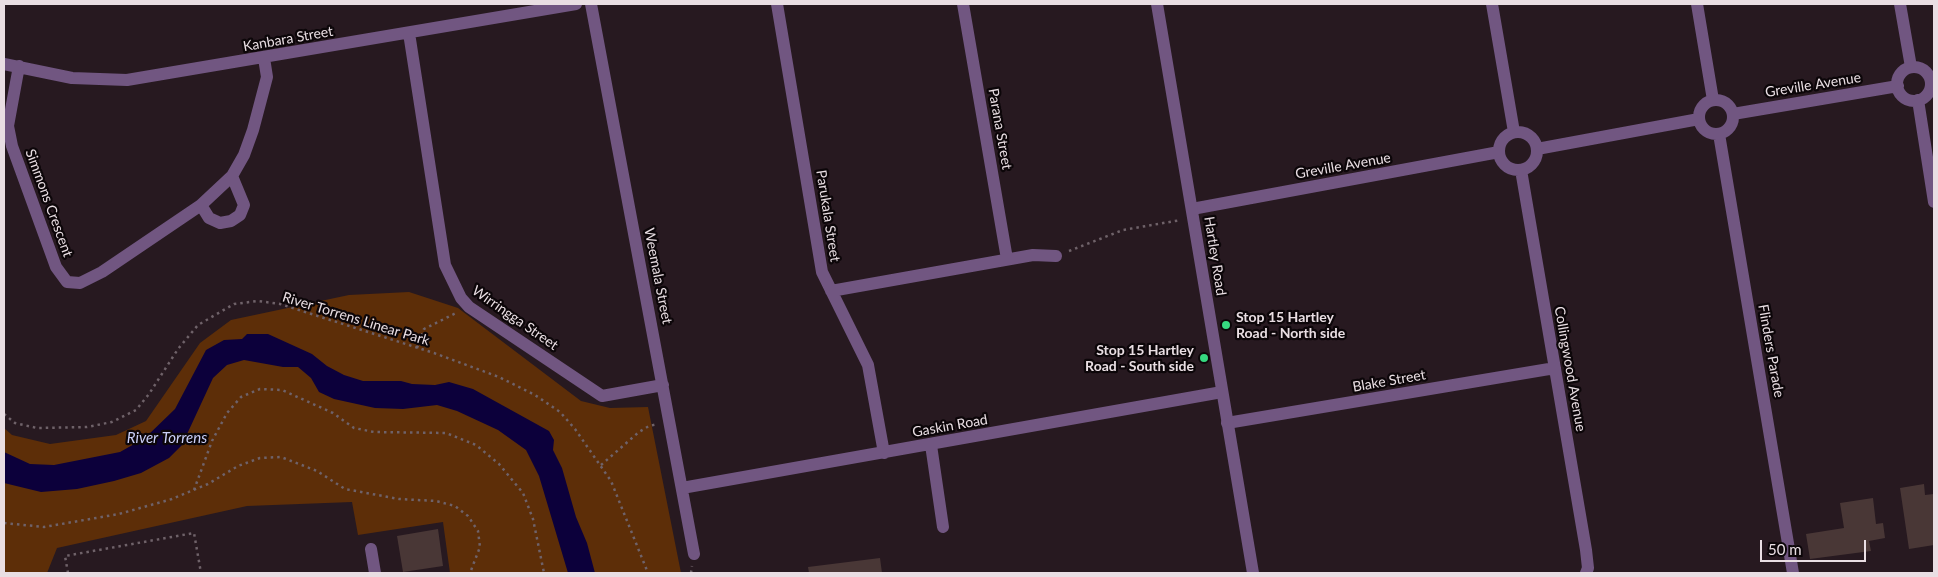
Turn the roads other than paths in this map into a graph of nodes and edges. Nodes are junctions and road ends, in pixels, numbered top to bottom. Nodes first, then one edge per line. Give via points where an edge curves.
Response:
1 (576, 4) edge
2 (591, 4) edge
3 (777, 4) edge
4 (963, 4) edge
5 (1157, 4) edge
6 (1492, 4) edge
7 (1698, 4) edge
8 (1900, 4) edge
9 (409, 33) junction
10 (264, 58) junction
11 (4, 64) edge
12 (19, 66) junction
13 (1911, 67) junction
14 (1932, 81) edge
15 (1898, 86) junction
16 (1713, 100) junction
17 (1918, 100) junction
18 (1733, 114) junction
19 (1700, 119) junction
20 (1514, 132) junction
21 (1719, 134) junction
22 (1537, 149) junction
23 (1499, 152) junction
24 (1521, 170) junction
25 (232, 176) junction
26 (1934, 202) edge
27 (201, 205) junction
28 (1193, 213) junction
29 (1056, 256) road end
30 (1007, 259) junction
31 (831, 291) junction
32 (1555, 368) junction
33 (663, 385) junction
34 (1222, 392) junction
35 (1228, 423) junction
36 (931, 445) junction
37 (884, 453) junction
38 (682, 488) junction
39 (943, 527) dead end
40 (371, 549) dead end
41 (694, 554) dead end
42 (375, 573) edge
43 (1253, 573) edge
44 (1586, 573) edge
45 (1793, 573) edge

1 - 9 street, Kanbara Street
2 - 33 street, Weemala Street
3 - 31 street, Parukala Street via 822,272
4 - 30 street, Parana Street
5 - 28 street, Hartley Road
6 - 20 street
7 - 16 street
8 - 13 street
9 - 10 street, Kanbara Street
9 - 33 street, Wirringga Street via 445,265 460,298 602,396
10 - 12 street, Kanbara Street via 127,80 72,78
10 - 25 street, Simmons Crescent via 267,77 253,130
11 - 12 street, Kanbara Street
12 - 27 street, Simmons Crescent via 8,126 11,140 56,267 67,282 80,283 102,272
13 - 14 street via 1924,70
13 - 15 street via 1900,76
14 - 17 street via 1928,94
15 - 17 street via 1906,98
15 - 18 street, Greville Avenue
16 - 18 street via 1724,102
16 - 19 street via 1704,105
17 - 26 street
18 - 21 street via 1730,128
19 - 21 street via 1707,132
19 - 22 street
20 - 22 street via 1530,135
20 - 23 street via 1501,142
21 - 45 street, Flinders Parade
22 - 24 street via 1533,162
23 - 24 street via 1508,167
23 - 28 street, Greville Avenue
24 - 32 street, Collingwood Avenue
25 - 27 street, Simmons Crescent
25 - 27 street via 244,205 240,215 220,223 209,218
28 - 34 street, Hartley Road
29 - 30 street
30 - 31 street
31 - 37 street, Parukala Street via 868,366
32 - 35 street, Blake Street
32 - 44 street, Collingwood Avenue via 1586,550
33 - 38 street, Weemala Street
34 - 35 street, Hartley Road
34 - 36 street, Gaskin Road
35 - 43 street, Hartley Road
36 - 37 street, Gaskin Road
36 - 39 street
37 - 38 street, Gaskin Road
38 - 41 street, Weemala Street
40 - 42 street

